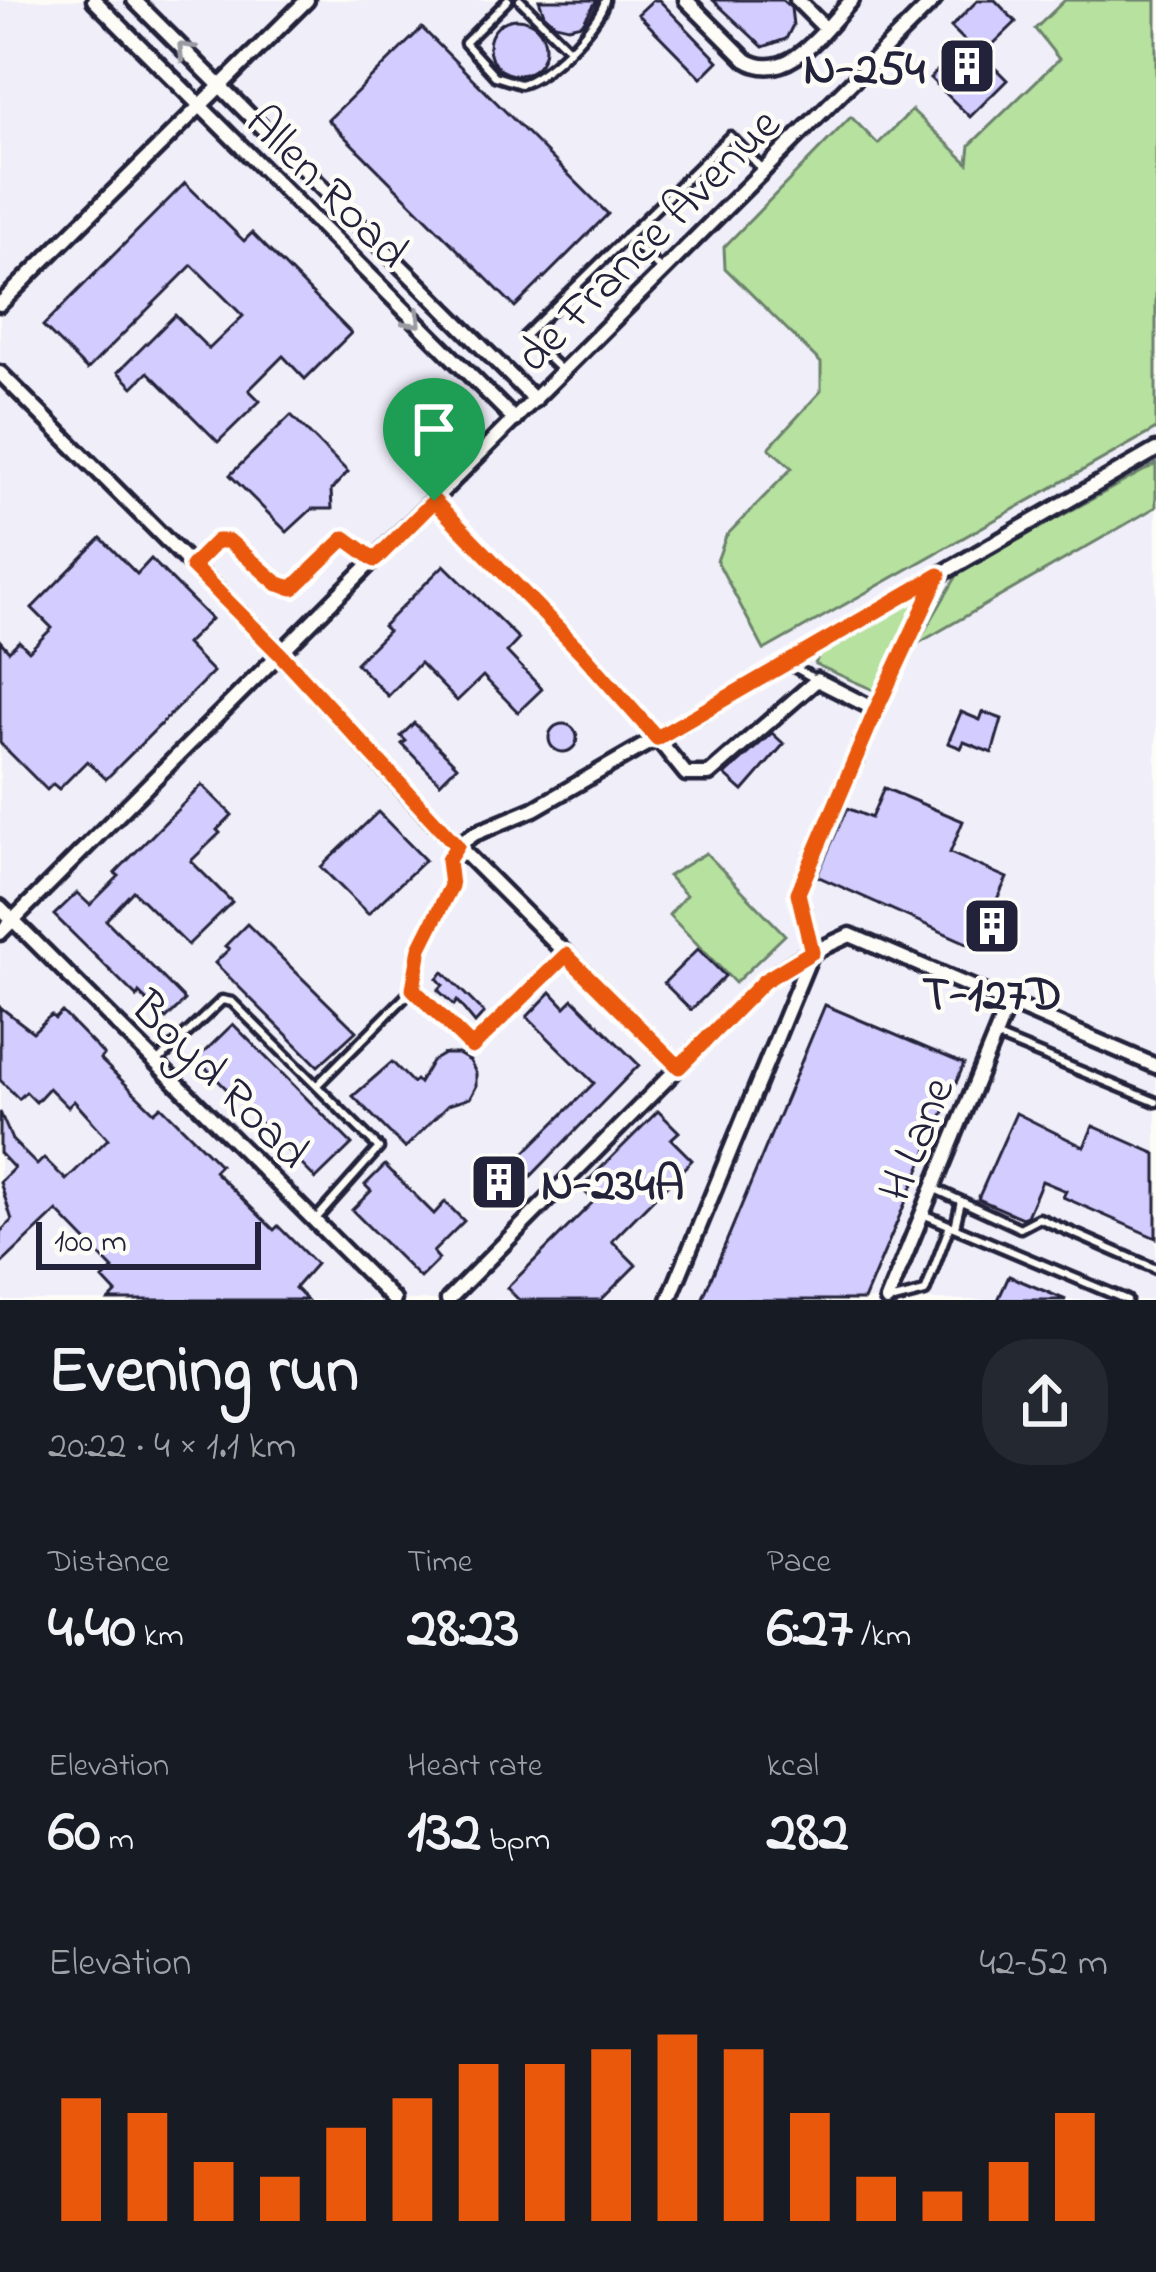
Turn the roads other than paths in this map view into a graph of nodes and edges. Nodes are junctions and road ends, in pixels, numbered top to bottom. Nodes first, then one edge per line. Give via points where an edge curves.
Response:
1 (94, 0) edge
2 (134, 0) edge
3 (307, 0) edge
4 (508, 0) edge
5 (520, 0) edge
6 (605, 0) edge
7 (686, 0) edge
8 (797, 0) edge
9 (852, 0) edge
10 (934, 0) edge
11 (825, 28) junction
12 (568, 48) junction
13 (219, 85) junction
14 (199, 105) junction
15 (764, 171) junction
16 (627, 236) junction
17 (663, 272) junction
18 (0, 304) edge
19 (563, 372) junction
20 (0, 373) edge
21 (535, 400) junction
22 (515, 420) junction
23 (1156, 450) edge
24 (434, 501) junction
25 (375, 560) junction
26 (192, 566) junction
27 (939, 575) junction
28 (280, 654) junction
29 (787, 663) junction
30 (817, 680) junction
31 (876, 710) junction
32 (657, 738) junction
33 (457, 846) junction
34 (0, 907) edge
35 (13, 920) junction
36 (0, 933) edge
37 (812, 952) junction
38 (566, 955) junction
39 (1008, 1004) junction
40 (994, 1036) junction
41 (156, 1063) junction
42 (1156, 1066) edge
43 (679, 1067) junction
44 (317, 1086) junction
45 (1156, 1102) edge
46 (932, 1188) junction
47 (961, 1201) junction
48 (922, 1213) junction
49 (314, 1221) junction
50 (952, 1226) junction
51 (1156, 1269) edge
52 (394, 1300) edge
53 (448, 1300) edge
54 (669, 1300) edge
55 (891, 1300) edge
56 (1127, 1300) edge

1 - 14 street, Allen Road
13 -> 2 street, Allen Road
3 - 13 street
4 - 12 lane via 465,43 495,76 530,82
5 - 12 lane
6 - 12 lane
7 - 11 street via 754,65 791,61
8 - 11 street
9 - 11 street
10 - 15 street, de France Avenue
13 - 14 street
13 - 21 street, Allen Road
14 - 18 street
14 -> 22 street, Allen Road
15 - 16 lane via 730,136
15 - 17 street, de France Avenue
16 - 17 lane
16 - 19 lane via 525,336
17 - 19 street, de France Avenue
19 - 21 street, de France Avenue
20 - 26 street
21 - 22 street, de France Avenue
22 - 24 street, de France Avenue
23 - 27 street
24 - 25 street, de France Avenue
24 - 32 lane
25 - 26 lane via 345,538 293,588 229,541 217,541
25 - 28 street, de France Avenue
26 - 28 street
27 - 29 street
27 - 31 lane
28 - 33 street
28 - 35 street, de France Avenue
29 - 30 lane
29 - 32 street
30 - 31 street
30 - 32 street via 709,774 686,774
31 - 37 street via 798,893
32 - 33 street
33 - 38 street
34 - 35 street, Boyd Road
35 - 36 street, de France Avenue
35 - 41 street, Boyd Road
37 - 39 street via 850,935
37 - 43 street via 764,981
37 - 54 street
38 - 43 street
38 - 44 lane via 472,1047 413,989
39 - 40 street, H Lane
39 - 42 street
40 - 45 lane
40 - 46 street, H Lane
41 - 44 lane via 222,1000
41 - 49 street, Boyd Road
43 - 53 street
44 - 49 lane via 379,1148
46 - 47 lane
46 - 48 street, H Lane
47 - 50 lane
47 - 51 lane via 1021,1228 1039,1218
48 - 50 lane
48 - 55 street, H Lane
49 - 52 street, Boyd Road
50 - 55 lane via 925,1292
50 - 56 lane

